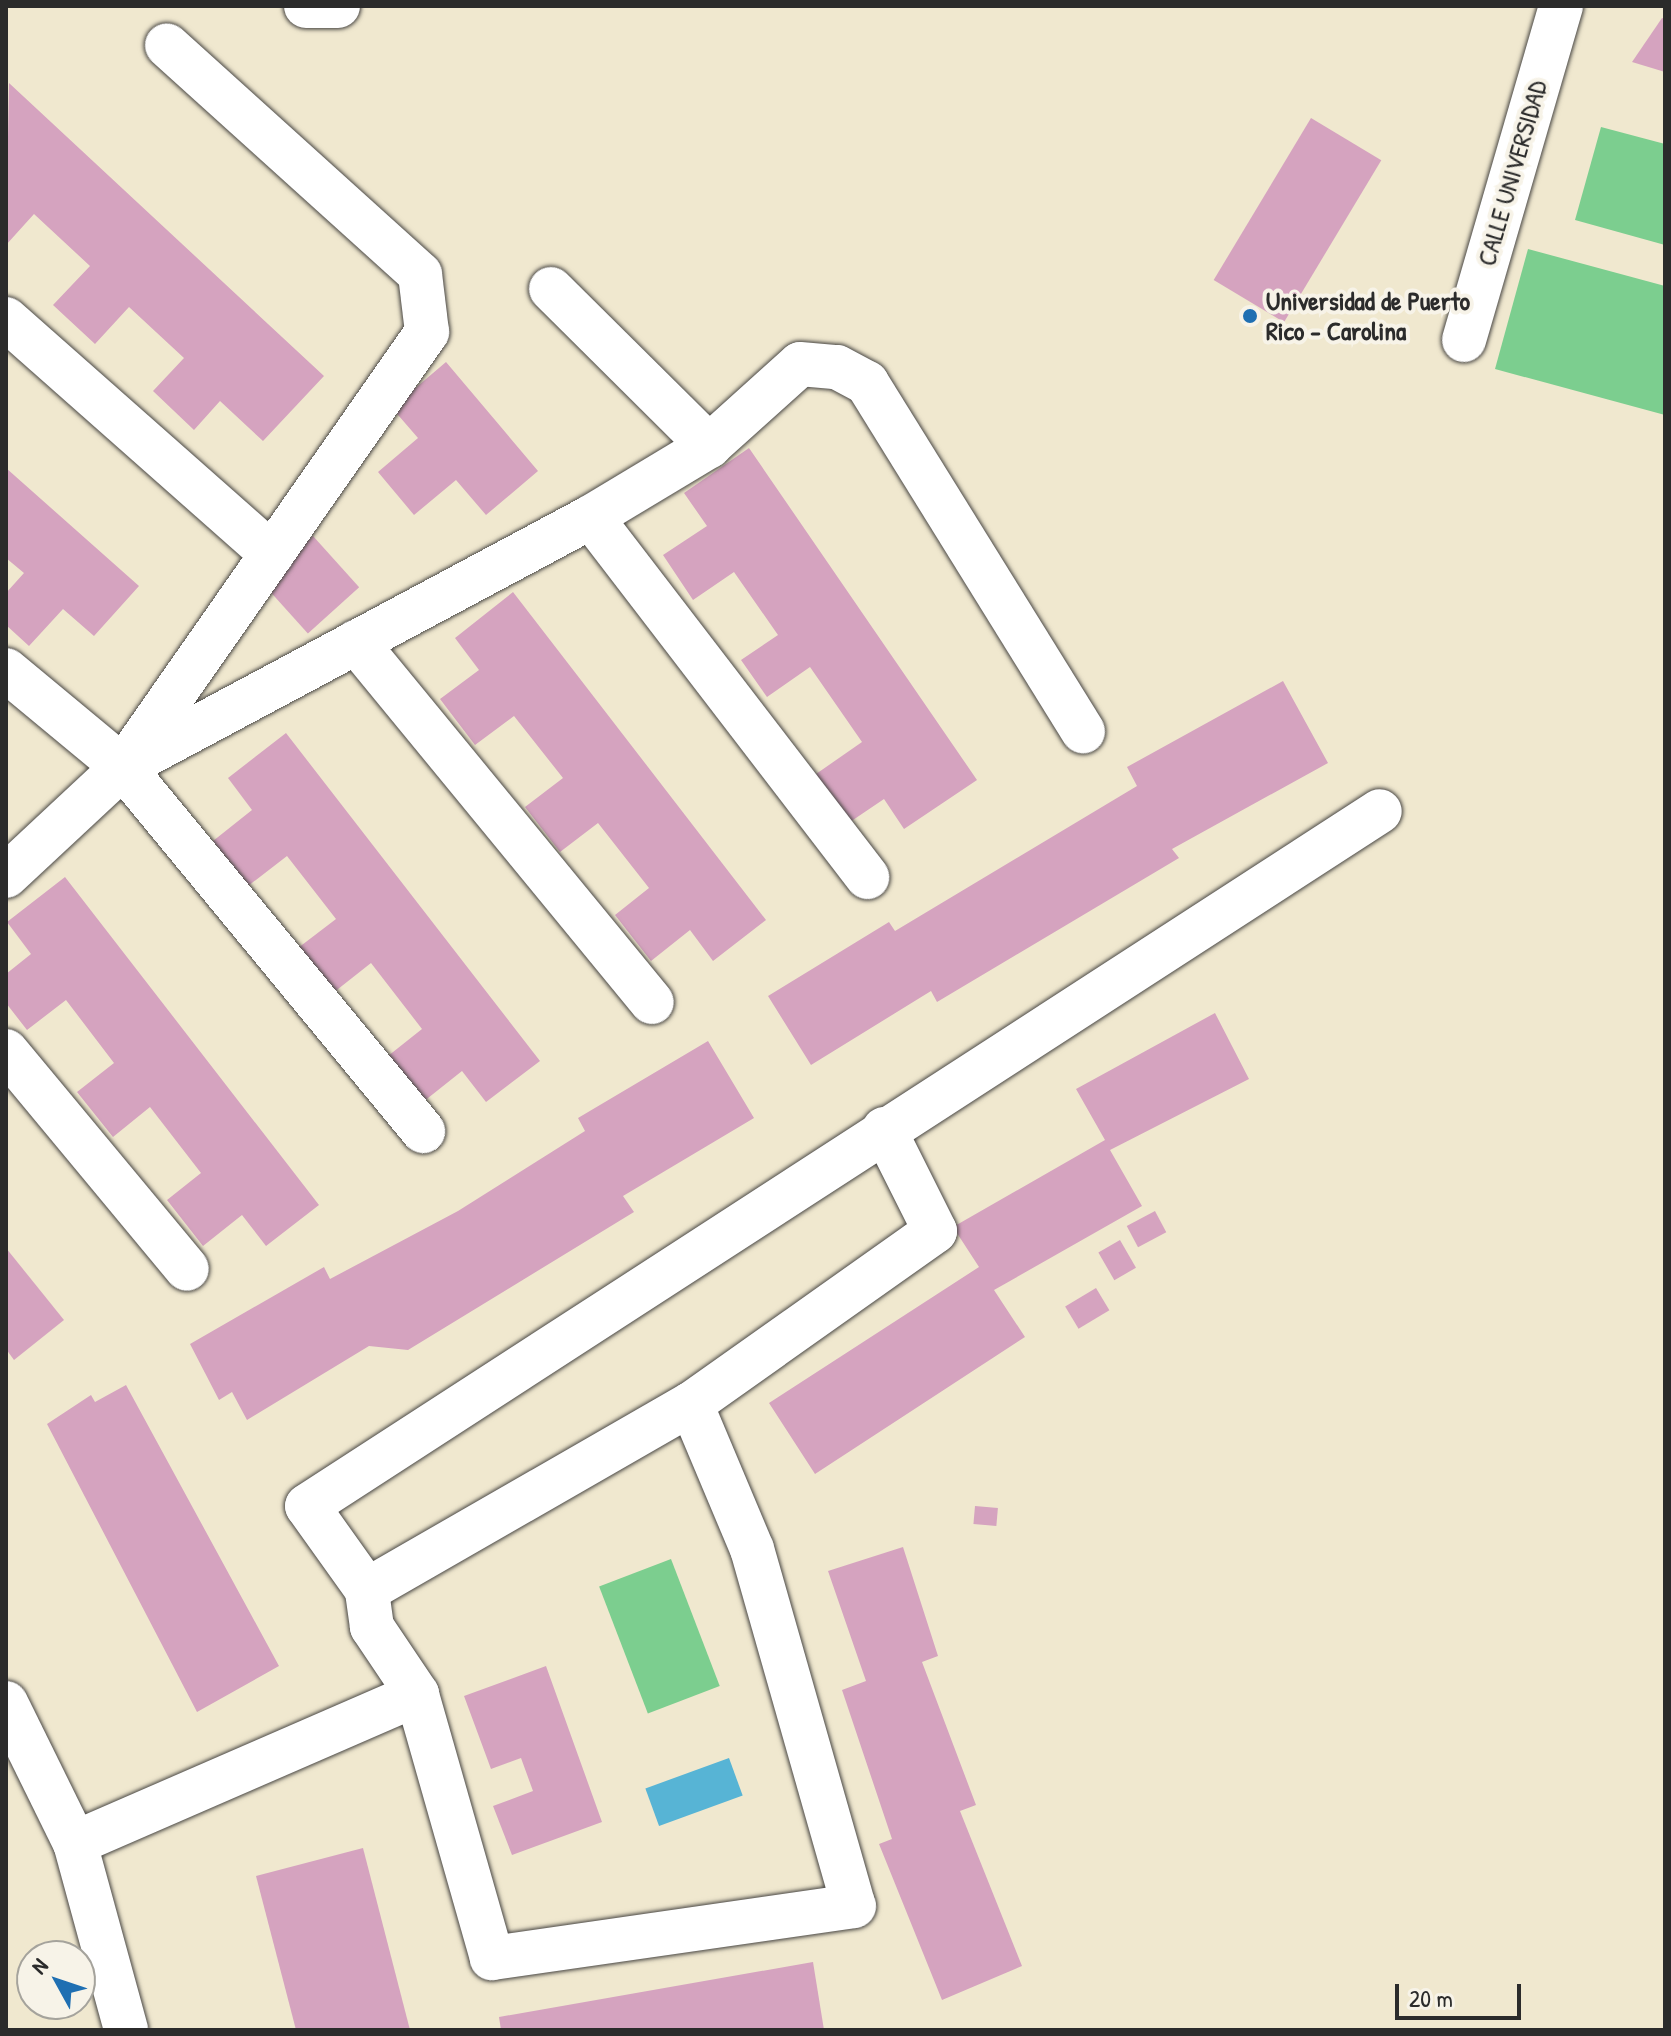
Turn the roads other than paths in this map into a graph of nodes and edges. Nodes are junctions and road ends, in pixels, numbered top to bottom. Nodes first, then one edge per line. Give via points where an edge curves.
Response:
1 (306, 6) edge
2 (338, 6) edge
3 (1561, 6) edge
4 (167, 45) dead end
5 (551, 289) dead end
6 (6, 319) edge
7 (1464, 340) dead end
8 (709, 446) junction
9 (591, 517) junction
10 (272, 554) junction
11 (356, 642) junction
12 (6, 670) edge
13 (1083, 731) dead end
14 (123, 767) junction
15 (1380, 811) dead end
16 (6, 876) edge
17 (867, 877) dead end
18 (652, 1002) dead end
19 (6, 1051) edge
20 (884, 1129) junction
21 (423, 1131) dead end
22 (187, 1269) dead end
23 (691, 1404) junction
24 (367, 1590) junction
25 (417, 1694) junction
26 (6, 1703) edge
27 (75, 1843) junction
28 (126, 2030) edge

1 - 2 street
3 - 7 street, CALLE UNIVERSIDAD
4 - 10 street via 420,274 427,332
5 - 8 street
6 - 10 street
8 - 9 street
8 - 13 street via 800,364 837,367 867,383
9 - 11 street
9 - 17 street
10 - 14 street
11 - 14 street
11 - 18 street
12 - 14 street
14 - 16 street
14 - 21 street
15 - 20 street
19 - 22 street
20 - 23 street via 935,1231
20 - 24 street via 307,1506
23 - 24 street
23 - 25 street via 752,1549 854,1906 492,1958
24 - 25 street via 372,1627
25 - 27 street
26 - 27 street
27 - 28 street

